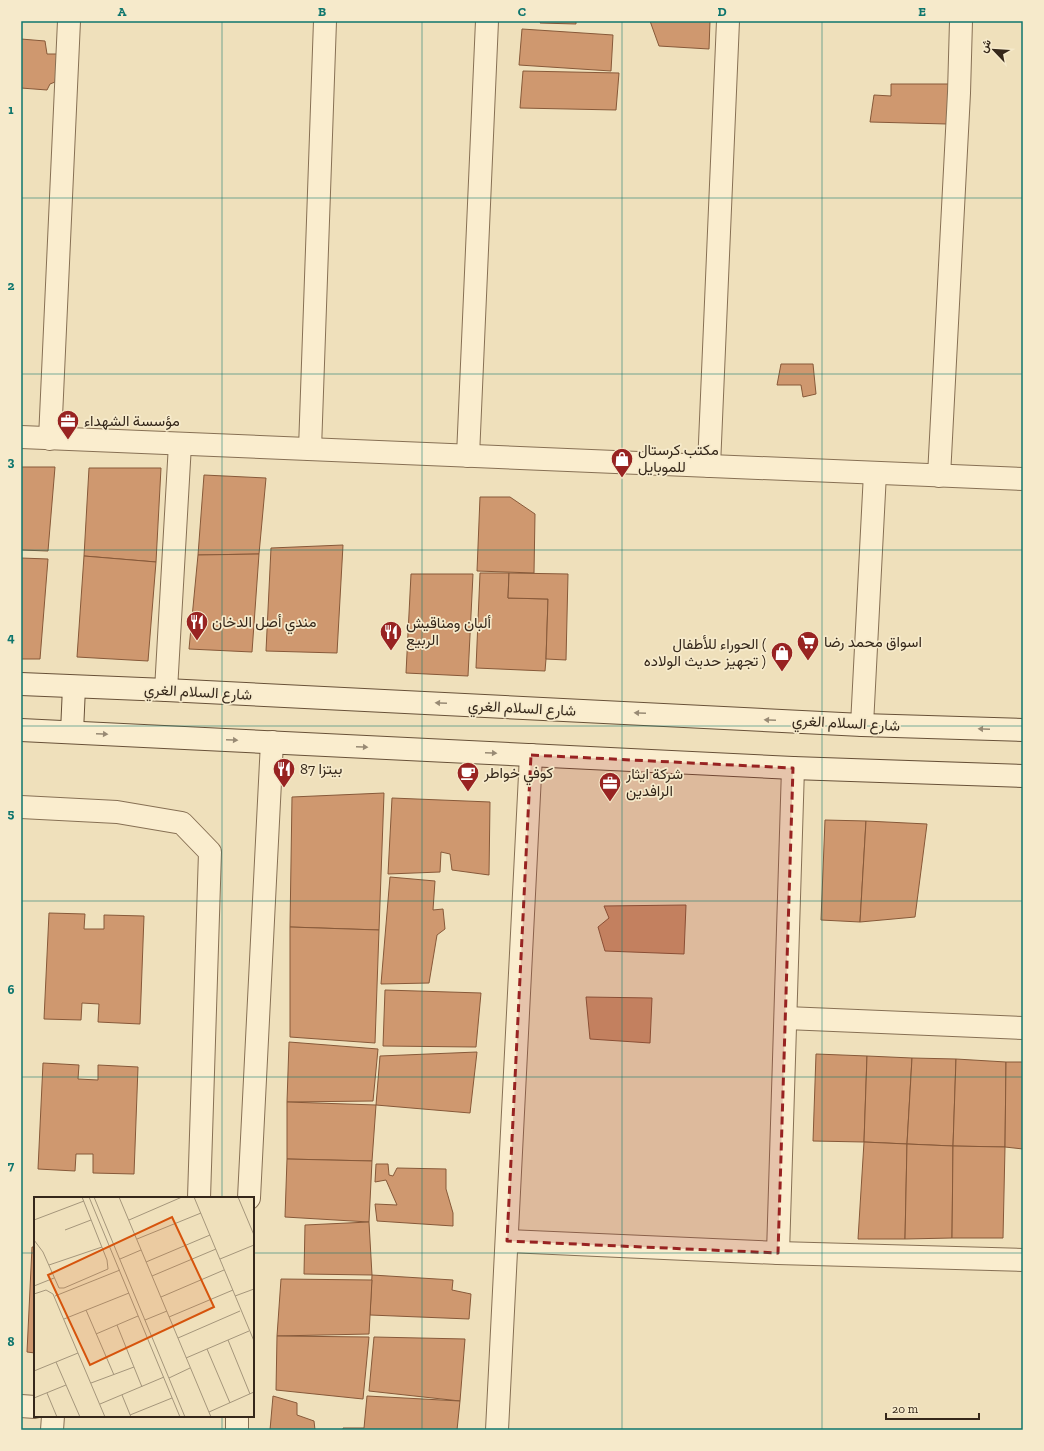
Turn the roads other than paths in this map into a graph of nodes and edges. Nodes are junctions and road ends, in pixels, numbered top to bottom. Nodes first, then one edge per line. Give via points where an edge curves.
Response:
1 (69, 21) edge
2 (325, 21) edge
3 (487, 21) edge
4 (728, 21) edge
5 (961, 21) edge
6 (21, 437) edge
7 (50, 438) junction
8 (180, 444) junction
9 (310, 449) junction
10 (468, 456) junction
11 (709, 466) junction
12 (875, 473) junction
13 (940, 476) junction
14 (1023, 479) edge
15 (21, 684) edge
16 (74, 687) junction
17 (166, 690) junction
18 (862, 725) junction
19 (21, 730) edge
20 (1023, 730) edge
21 (72, 732) junction
22 (272, 742) junction
23 (531, 755) junction
24 (794, 768) junction
25 (1023, 776) edge
26 (21, 807) edge
27 (786, 1018) junction
28 (1023, 1028) edge
29 (199, 1197) edge
30 (249, 1197) edge
31 (507, 1241) junction
32 (778, 1253) junction
33 (1023, 1260) edge
34 (21, 1406) edge
35 (34, 1407) edge
36 (53, 1417) edge
37 (237, 1417) edge
38 (52, 1430) edge
39 (237, 1430) edge
40 (497, 1430) edge

1 - 7 street
2 - 9 street
3 - 10 street
4 - 11 street
5 - 13 street
6 - 7 street
7 - 8 street
8 - 9 street
8 - 17 street
9 - 10 street
10 - 11 street
11 - 12 street
12 - 13 street
12 - 18 street
13 - 14 street
15 - 16 street, شارع السلام الغري
16 - 17 street, شارع السلام الغري
16 - 21 street
18 -> 17 street, شارع السلام الغري
20 -> 18 street, شارع السلام الغري
19 - 21 street
21 -> 22 street
22 -> 23 street
22 - 30 street
23 - 24 street
23 - 31 street
24 - 25 street
24 - 27 street
26 - 29 street via 117,812 182,823 210,852
27 - 28 street
27 - 32 street
31 - 32 street
31 - 40 street
32 - 33 street
34 - 35 street
36 - 38 street
37 - 39 street

